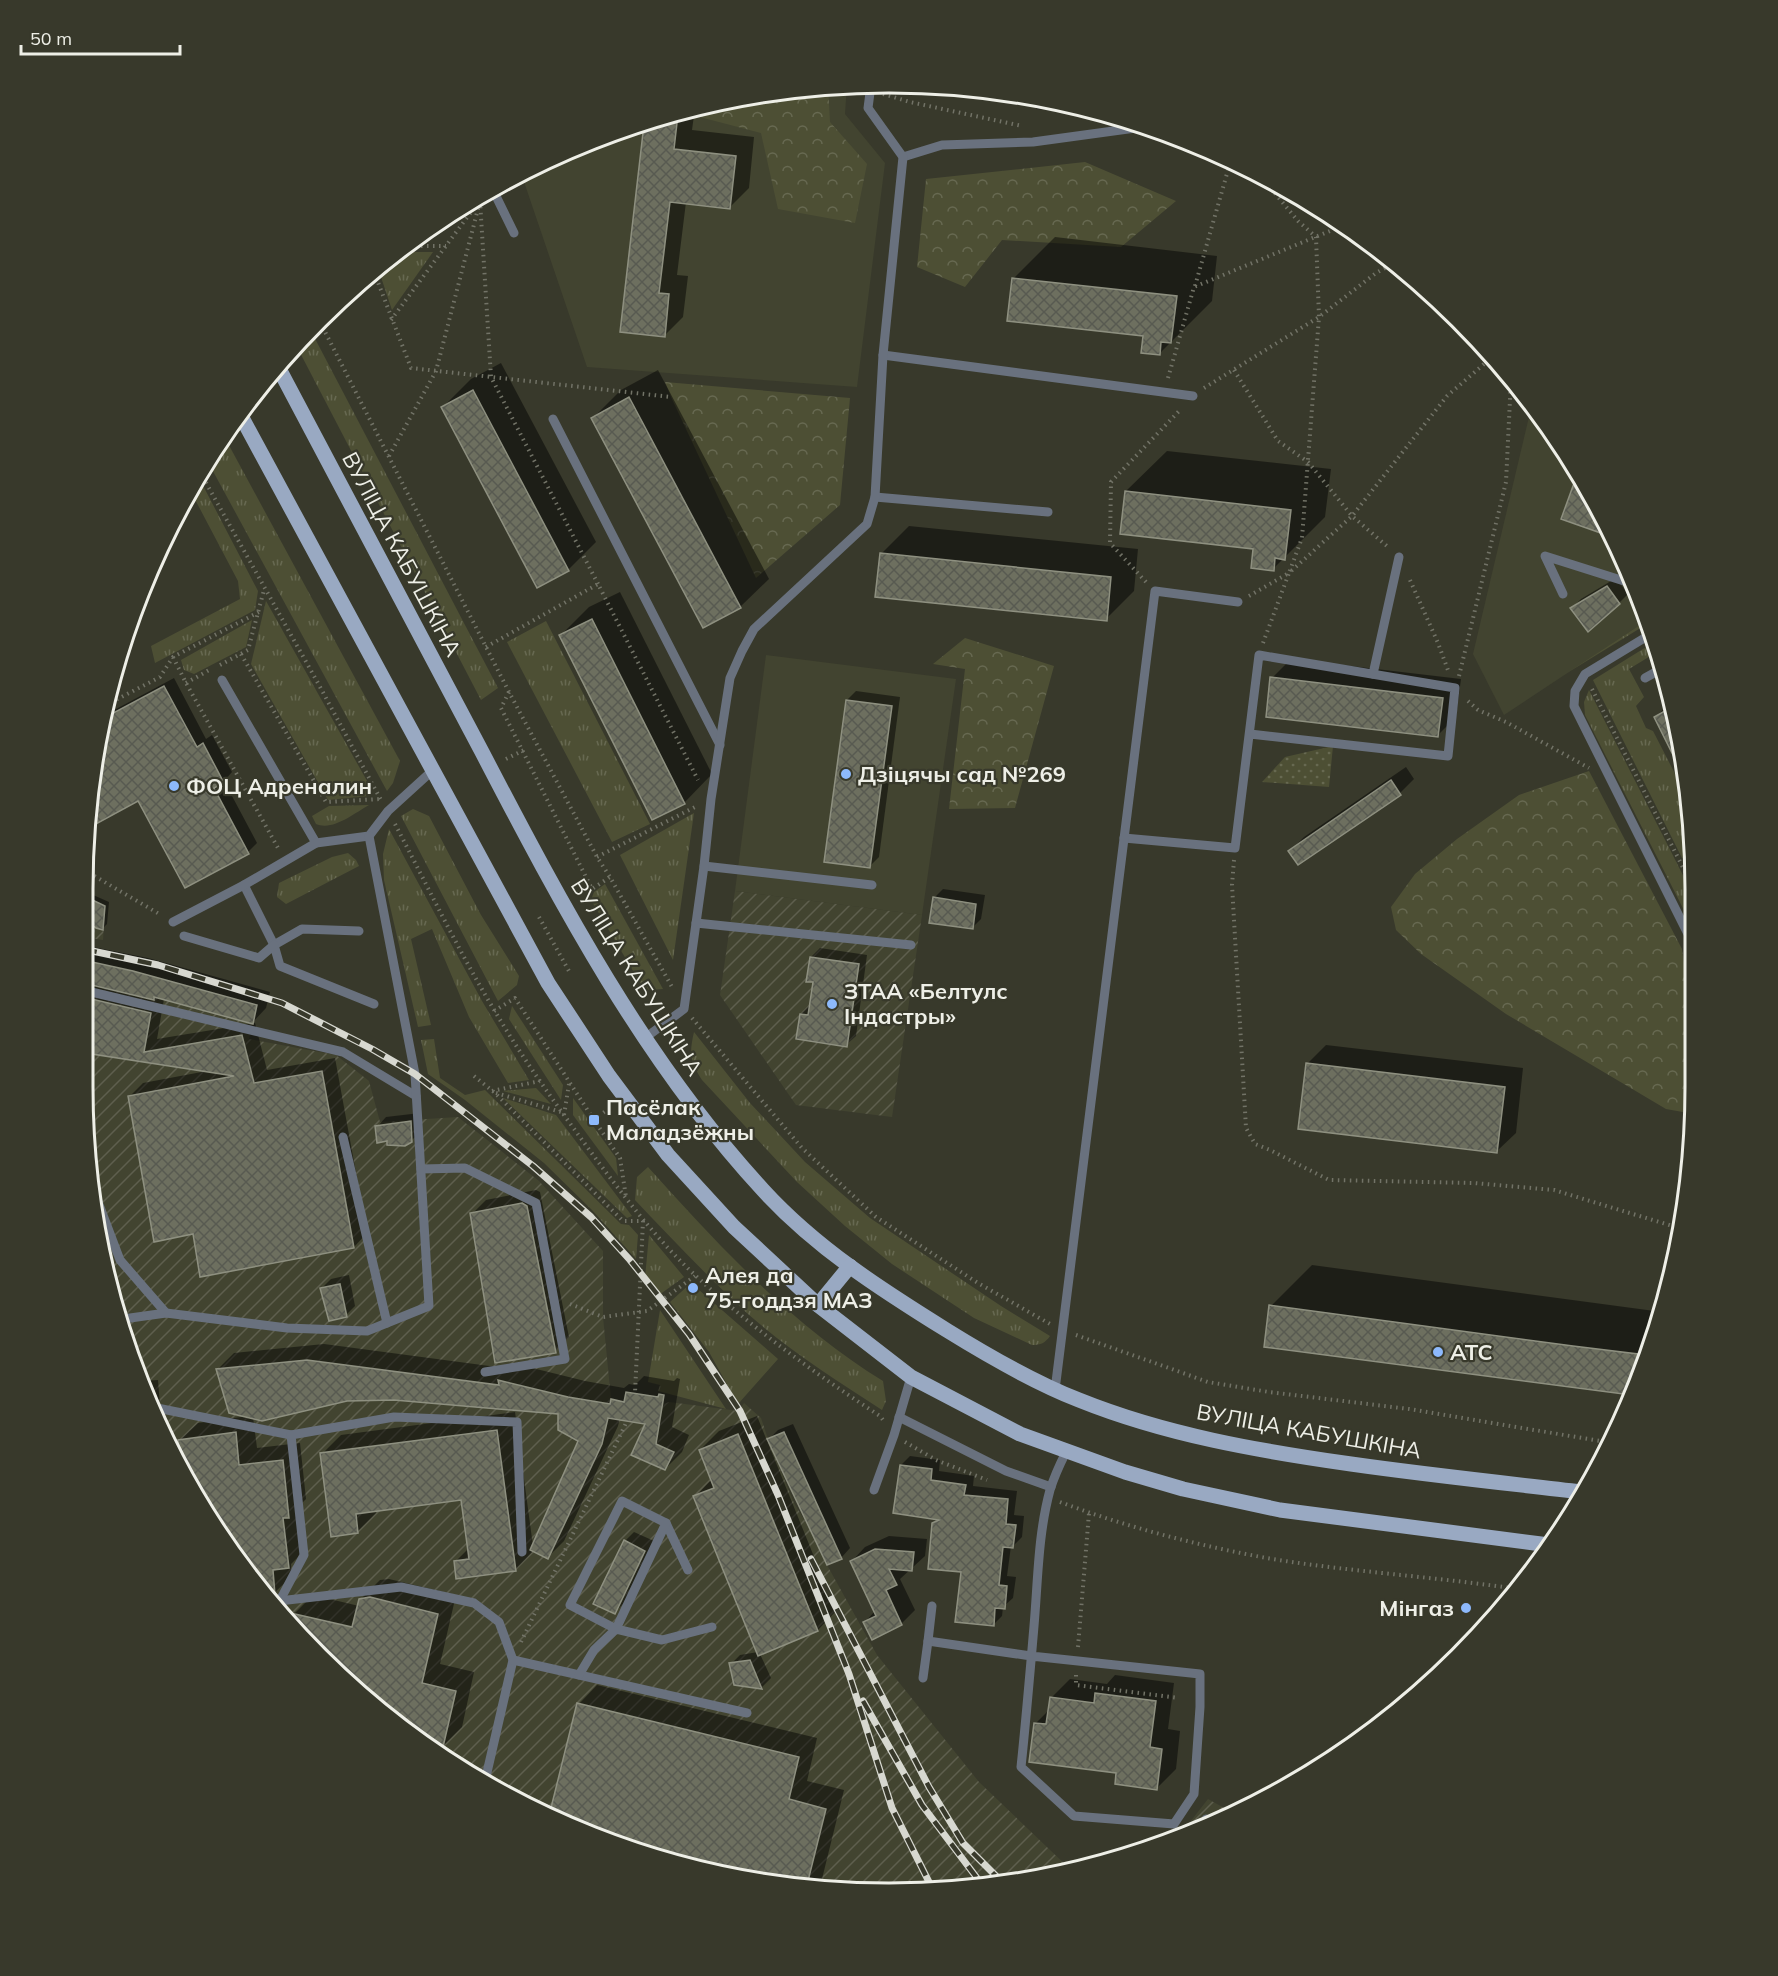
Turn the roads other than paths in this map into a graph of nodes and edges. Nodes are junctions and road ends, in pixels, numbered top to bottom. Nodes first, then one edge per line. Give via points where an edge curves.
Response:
1 (869, 94) edge
2 (1126, 129) edge
3 (903, 157) junction
4 (496, 197) edge
5 (514, 233) dead end
6 (883, 356) junction
7 (282, 375) edge
8 (1193, 396) road end
9 (553, 419) dead end
10 (244, 422) edge
11 (875, 497) junction
12 (1048, 512) dead end
13 (1400, 556) road end
14 (1622, 581) edge
15 (1563, 594) dead end
16 (1238, 602) road end
17 (1644, 638) edge
18 (1655, 673) edge
19 (1373, 674) junction
20 (1645, 678) dead end
21 (222, 680) dead end
22 (1250, 734) junction
23 (720, 745) junction
24 (433, 770) junction
25 (369, 836) junction
26 (1124, 838) junction
27 (316, 843) junction
28 (704, 866) junction
29 (244, 885) junction
30 (872, 885) dead end
31 (173, 922) road end
32 (696, 923) junction
33 (1685, 928) edge
34 (359, 931) dead end
35 (184, 936) dead end
36 (274, 945) junction
37 (911, 945) dead end
38 (93, 992) edge
39 (374, 1004) dead end
40 (645, 1038) junction
41 (416, 1096) junction
42 (343, 1137) dead end
43 (421, 1169) junction
44 (104, 1219) edge
45 (850, 1266) junction
46 (818, 1305) junction
47 (166, 1313) junction
48 (128, 1318) edge
49 (387, 1323) junction
50 (485, 1372) dead end
51 (911, 1377) junction
52 (1055, 1390) junction
53 (162, 1409) edge
54 (898, 1417) junction
55 (291, 1435) junction
56 (1066, 1452) junction
57 (1051, 1487) junction
58 (874, 1490) dead end
59 (1574, 1491) edge
60 (666, 1523) junction
61 (1541, 1544) edge
62 (522, 1552) dead end
63 (688, 1570) dead end
64 (280, 1599) edge
65 (284, 1603) edge
66 (932, 1606) dead end
67 (712, 1627) dead end
68 (616, 1629) junction
69 (928, 1641) junction
70 (1031, 1656) junction
71 (513, 1660) junction
72 (579, 1675) junction
73 (923, 1677) dead end
74 (747, 1713) dead end
75 (487, 1773) edge

1 - 3 lane via 868,108
2 - 3 lane via 1033,142 942,145
3 - 6 lane
4 - 5 lane
6 - 8 lane
6 - 11 lane
7 - 40 main road, ВУЛІЦА КАБУШКІНА via 562,904
9 - 23 lane
10 - 24 main road
11 - 12 lane
11 - 23 lane via 867,524 754,629 730,678
13 - 19 lane
14 - 15 lane via 1545,556
16 - 26 lane via 1155,591
17 - 33 lane via 1585,674 1575,691 1574,706
18 - 20 lane
19 - 22 lane via 1259,655
19 - 22 lane via 1455,688 1448,756
21 - 27 lane
22 - 26 lane via 1235,849
23 - 28 lane
24 - 25 lane via 388,811
24 - 46 main road via 548,983 609,1076 687,1177
25 - 27 lane
25 - 41 lane
26 - 52 lane
27 - 29 lane
28 - 30 lane
28 - 32 lane
29 - 31 lane
29 - 36 lane
32 - 37 lane
32 - 40 lane via 684,1009
34 - 36 lane via 302,929
35 - 36 lane via 259,958
36 - 39 lane via 280,966
38 - 41 lane via 343,1052
40 - 45 main road, ВУЛІЦА КАБУШКІНА via 705,1121 764,1191 803,1229
41 - 43 lane
42 - 49 lane
43 - 49 lane via 429,1306
43 - 50 lane via 465,1168 536,1203 565,1359
44 - 47 lane via 120,1260
45 - 46 main road
45 - 52 main road, ВУЛІЦА КАБУШКІНА via 892,1297 982,1352
46 - 51 main road
47 - 48 lane
47 - 49 lane via 298,1328 367,1331
51 - 54 lane
51 - 56 main road via 1020,1434
52 - 59 main road, ВУЛІЦА КАБУШКІНА via 1117,1414 1223,1443 1393,1470
53 - 55 lane
54 - 57 lane via 1006,1471
54 - 58 lane
55 - 62 lane via 394,1416 517,1422
55 - 64 lane via 303,1555
56 - 57 lane
56 - 61 main road via 1183,1489 1280,1510
57 - 70 lane via 1041,1535
60 - 63 lane
60 - 68 lane
60 - 68 lane via 622,1501 570,1605
65 - 71 lane via 401,1587 474,1603 499,1622
66 - 69 lane
67 - 68 lane via 662,1640
68 - 72 lane via 594,1650
69 - 70 lane
69 - 73 lane
70 - 70 lane via 1200,1674 1194,1794 1174,1824 1074,1816 1021,1767
71 - 72 lane
71 - 75 lane
72 - 74 lane

